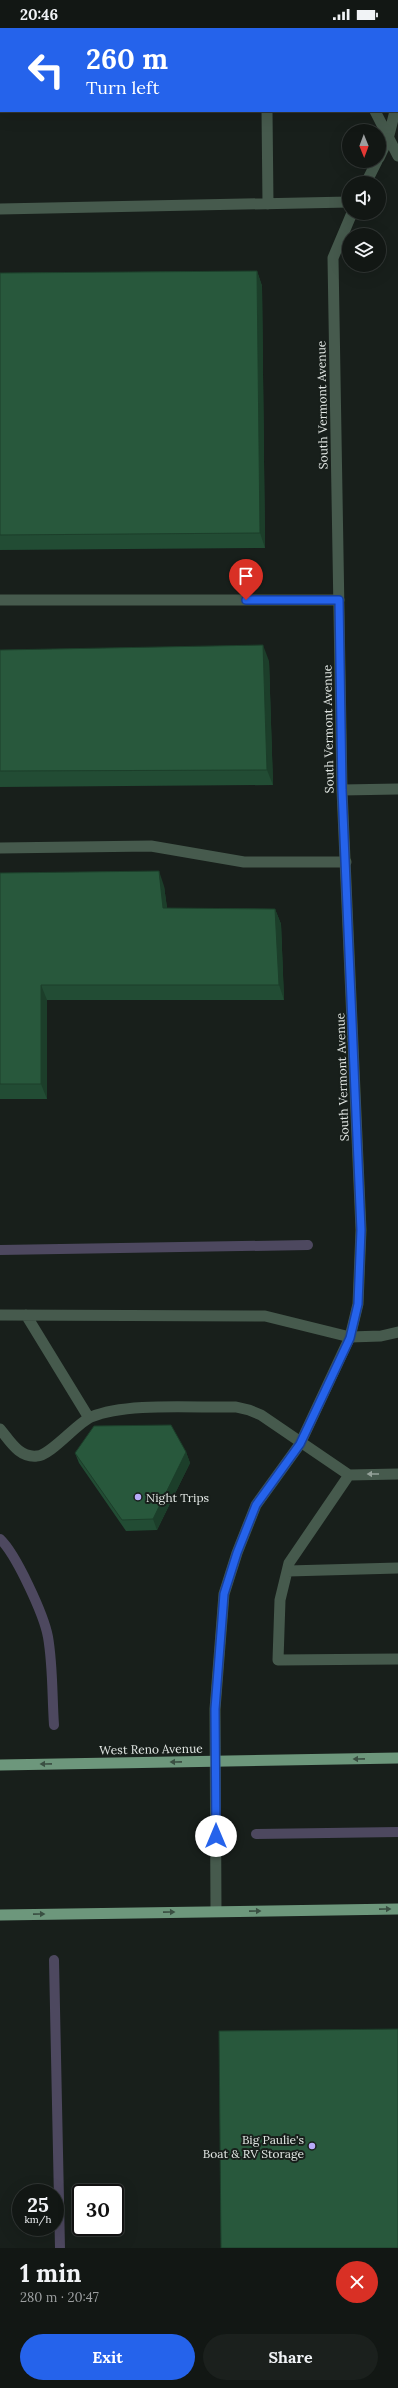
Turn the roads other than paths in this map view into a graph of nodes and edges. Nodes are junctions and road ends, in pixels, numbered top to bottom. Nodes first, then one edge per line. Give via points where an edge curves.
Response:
1 (267, 112) edge
2 (377, 112) edge
3 (395, 112) edge
4 (393, 139) edge
5 (386, 148) edge
6 (398, 156) edge
7 (342, 202) edge
8 (268, 204) junction
9 (0, 209) edge
10 (349, 220) edge
11 (0, 600) edge
12 (339, 600) junction
13 (398, 789) edge
14 (342, 790) junction
15 (0, 848) edge
16 (346, 862) junction
17 (0, 1315) edge
18 (26, 1315) junction
19 (398, 1332) edge
20 (350, 1338) junction
21 (89, 1418) junction
22 (0, 1429) edge
23 (300, 1444) junction
24 (349, 1474) junction
25 (398, 1474) edge
26 (398, 1568) edge
27 (288, 1570) junction
28 (398, 1659) edge
29 (398, 1758) edge
30 (215, 1761) junction
31 (0, 1765) edge
32 (398, 1909) edge
33 (216, 1911) junction
34 (0, 1915) edge

1 - 8 street
2 - 4 street
3 - 4 street
4 - 5 street
4 - 6 street
7 - 8 street
8 - 9 street
10 - 12 street, South Vermont Avenue via 333,258
11 - 12 street
12 - 14 street, South Vermont Avenue
13 - 14 street
14 - 16 street, South Vermont Avenue
15 - 16 street via 151,846 244,862
16 - 20 street, South Vermont Avenue via 361,1230 358,1304
17 - 18 street
18 - 20 street via 265,1316
18 - 21 street
19 - 20 street
20 - 23 street, South Vermont Avenue
21 - 22 street via 40,1456 28,1457 19,1452
21 - 23 street via 128,1408 236,1407 261,1416
23 - 24 street
23 - 30 street, South Vermont Avenue via 256,1505 224,1594 215,1709
25 -> 24 street
24 - 27 street via 289,1563
26 - 27 street
27 - 28 street via 280,1600 278,1660
29 -> 30 main road, West Reno Avenue
30 -> 31 main road, West Reno Avenue
30 - 33 street, South Vermont Avenue
33 -> 32 main road
34 -> 33 main road

